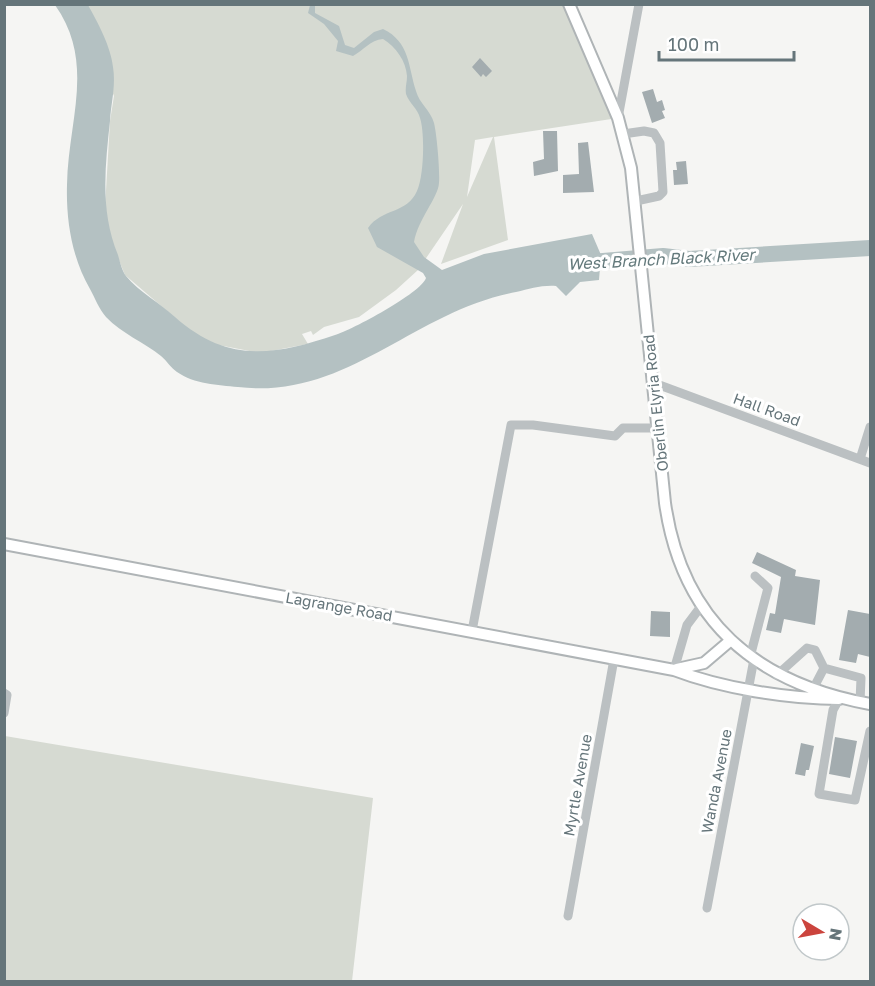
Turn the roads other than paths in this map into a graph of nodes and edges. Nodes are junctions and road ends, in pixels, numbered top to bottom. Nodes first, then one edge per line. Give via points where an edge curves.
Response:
1 (569, 4) edge
2 (639, 4) edge
3 (618, 118) junction
4 (623, 134) junction
5 (636, 201) junction
6 (654, 383) junction
7 (870, 427) edge
8 (658, 428) junction
9 (860, 459) junction
10 (870, 463) edge
11 (4, 544) edge
12 (755, 576) dead end
13 (702, 605) junction
14 (472, 631) junction
15 (731, 640) junction
16 (752, 658) junction
17 (615, 659) junction
18 (824, 668) junction
19 (674, 670) junction
20 (777, 675) junction
21 (749, 688) junction
22 (812, 691) junction
23 (4, 693) edge
24 (839, 699) junction
25 (865, 703) edge
26 (4, 713) edge
27 (870, 731) edge
28 (707, 908) dead end
29 (568, 916) dead end

1 - 3 main road, Oberlin Elyria Road
2 - 3 street
3 - 4 main road, Oberlin Elyria Road
4 - 5 main road, Oberlin Elyria Road
4 - 5 street via 654,133 660,143 663,192
5 - 6 main road, Oberlin Elyria Road
6 - 8 main road, Oberlin Elyria Road
6 - 9 street, Hall Road
7 - 9 street
8 - 13 main road, Oberlin Elyria Road via 672,541
8 - 14 street via 623,428 615,436 511,424
9 - 10 street, Hall Road
11 - 14 main road, Lagrange Road
12 - 16 street, Wanda Avenue via 768,588
13 - 15 main road, Oberlin Elyria Road
13 - 19 street via 687,625
14 - 17 main road, Lagrange Road
15 - 16 main road, Oberlin Elyria Road
15 - 19 main road, Lagrange Road via 704,663
16 - 20 main road, Oberlin Elyria Road
16 - 21 street, Wanda Avenue
17 - 19 main road, Lagrange Road
17 - 29 street, Myrtle Avenue
18 - 20 street via 815,650 807,648
18 - 22 street
18 - 25 street via 861,678
19 - 21 main road, Lagrange Road
20 - 22 main road, Oberlin Elyria Road
21 - 24 main road, Lagrange Road
21 - 28 street, Wanda Avenue
22 - 24 main road, Oberlin Elyria Road
23 - 26 street
24 - 25 main road, Oberlin Elyria Road
24 - 27 street via 833,710 819,794 855,800

